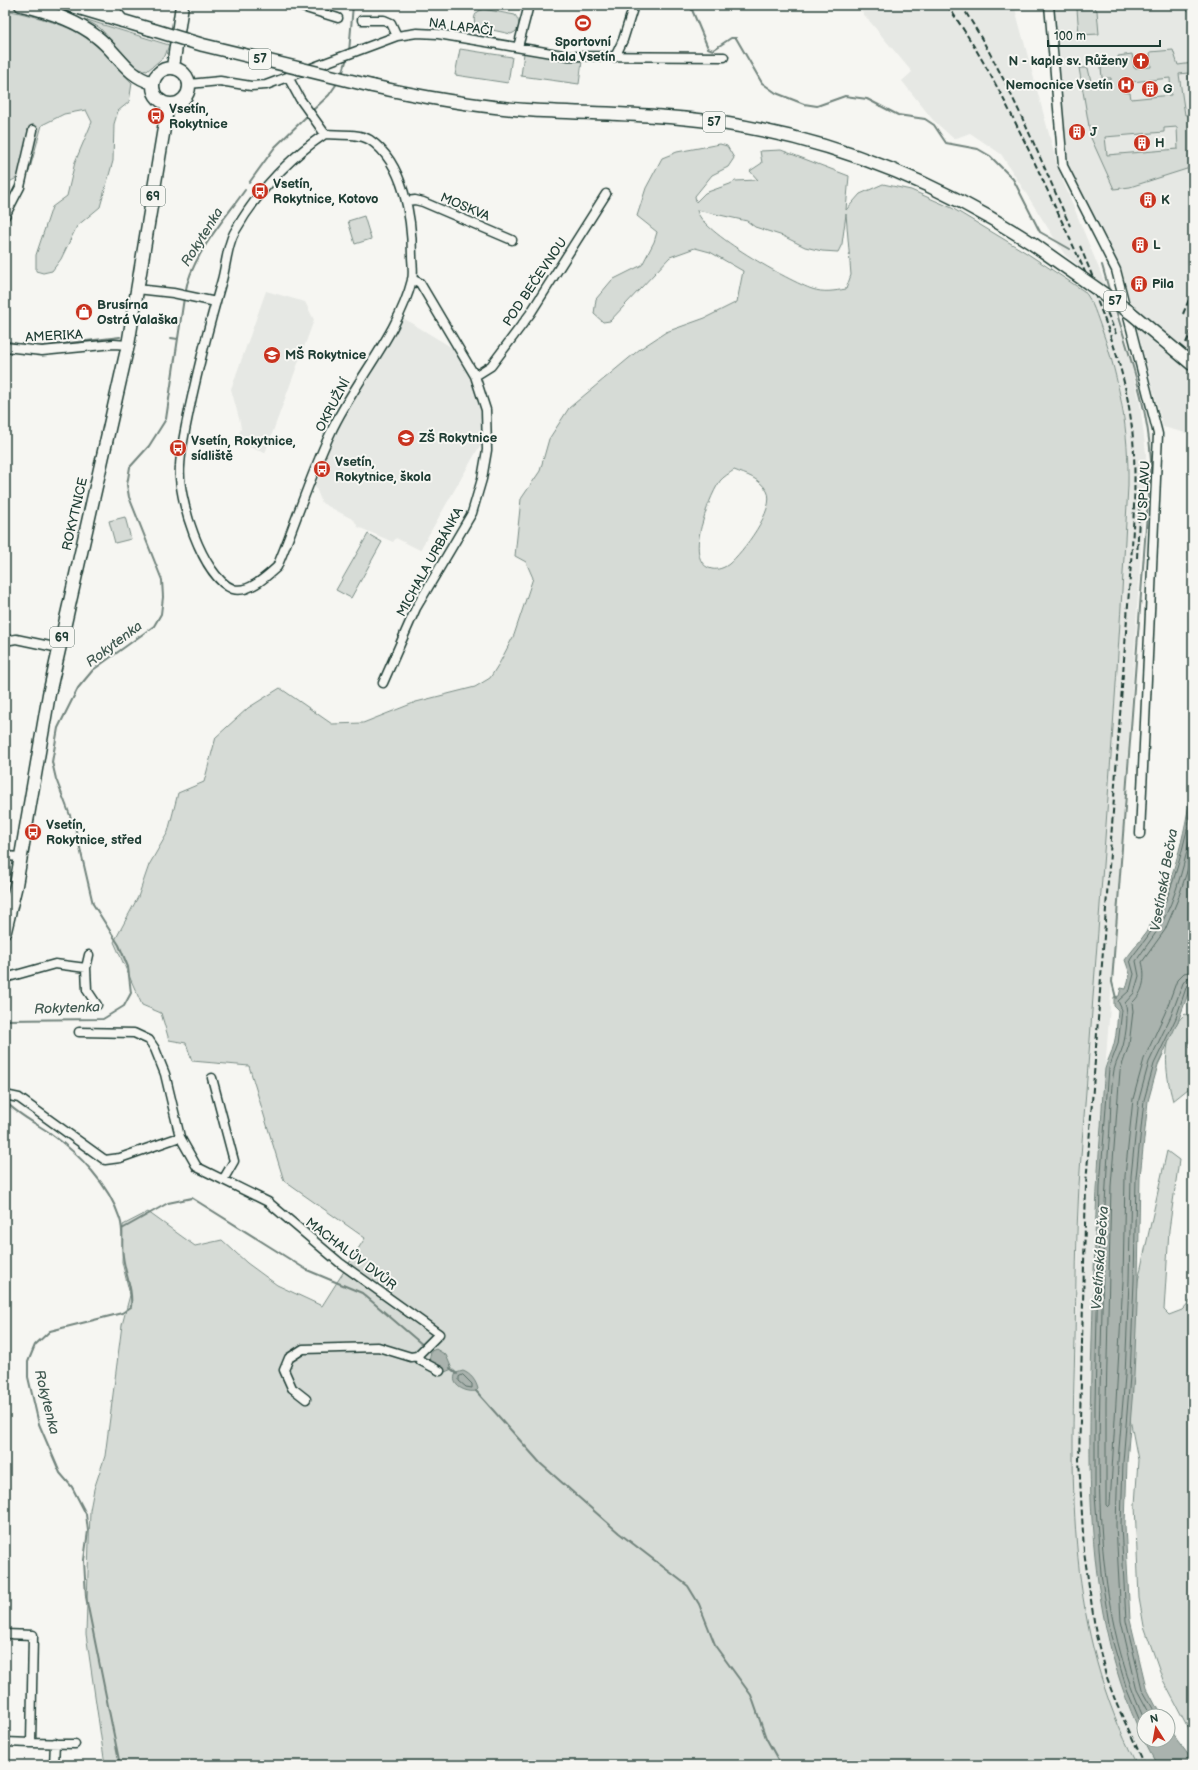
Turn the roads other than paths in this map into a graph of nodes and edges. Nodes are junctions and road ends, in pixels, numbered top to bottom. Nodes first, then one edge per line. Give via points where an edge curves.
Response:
1 (21, 5) edge
2 (69, 5) edge
3 (109, 5) edge
4 (182, 5) edge
5 (298, 5) edge
6 (529, 5) edge
7 (634, 5) edge
8 (1049, 5) edge
9 (338, 18) dead end
10 (362, 20) dead end
11 (122, 21) junction
12 (397, 36) junction
13 (518, 47) junction
14 (724, 57) dead end
15 (615, 58) junction
16 (173, 67) junction
17 (288, 77) junction
18 (153, 83) junction
19 (189, 84) junction
20 (168, 104) junction
21 (33, 130) dead end
22 (325, 134) junction
23 (606, 194) dead end
24 (407, 201) junction
25 (5, 216) edge
26 (512, 240) dead end
27 (412, 279) junction
28 (137, 289) junction
29 (216, 302) junction
30 (128, 345) junction
31 (5, 347) edge
32 (1193, 365) edge
33 (476, 376) junction
34 (5, 641) edge
35 (59, 648) junction
36 (383, 683) dead end
37 (1140, 834) dead end
38 (5, 856) edge
39 (21, 857) junction
40 (5, 931) edge
41 (90, 955) dead end
42 (86, 968) junction
43 (5, 978) edge
44 (97, 1005) dead end
45 (79, 1032) dead end
46 (212, 1078) dead end
47 (5, 1095) edge
48 (180, 1137) junction
49 (223, 1180) junction
50 (418, 1356) junction
51 (440, 1371) dead end
52 (306, 1399) dead end
53 (5, 1634) edge
54 (5, 1742) edge
55 (31, 1743) junction
56 (55, 1744) junction
57 (75, 1744) dead end
58 (54, 1765) edge

1 - 18 main road via 85,29 105,44 133,75
2 - 11 main road, 57
3 - 11 main road
4 - 16 main road
5 - 9 street
6 - 13 street
7 - 15 street
8 - 37 street, U SPLAVU via 1063,166 1116,270 1158,434
10 - 12 street via 384,20 391,23
11 - 32 main road, 57, bridge via 210,47 372,86 467,104 524,110 698,120 776,133 835,148 904,174 955,198 1033,244 1132,313
12 - 13 street, NA LAPAČI via 417,33 438,34
12 - 17 street, NA LAPAČI
13 - 15 street, NA LAPAČI via 569,56
14 - 15 street, NA LAPAČI
16 - 18 main road via 160,71
16 - 19 main road via 184,73
17 - 19 street, NA LAPAČI via 266,85 251,86 220,81
17 - 22 street
18 - 20 main road via 156,96
19 - 20 main road via 188,92 183,99
20 - 28 main road, ROKYTNICE / 69
21 - 25 street via 20,187
22 - 24 street, OKRUŽNÍ via 354,136 370,141 387,159 399,178
22 - 29 street, OKRUŽNÍ via 304,148 280,170 233,234
23 - 33 street, POD BEČEVNOU via 530,314 491,366
24 - 26 street, MOSKVA via 423,202
24 - 27 street, OKRUŽNÍ via 412,240
27 - 29 street, OKRUŽNÍ via 384,342 352,392 331,432 277,567 248,588 234,589 216,578 200,550 181,487 180,467 196,377
27 - 33 street, MICHALA URBÁNKA via 420,283
28 - 29 street
28 - 30 main road, ROKYTNICE / 69
30 - 31 street, AMERIKA via 42,351
30 - 35 main road, ROKYTNICE / 69
33 - 36 street, MICHALA URBÁNKA via 486,410 488,446 472,513 416,608
34 - 35 street via 16,639
35 - 39 main road, ROKYTNICE / 69
38 - 39 street
39 - 40 main road, ROKYTNICE / 69
41 - 42 street
42 - 43 street via 55,964
42 - 44 street via 87,990
45 - 48 street, MACHALŮV DVŮR via 134,1033 149,1040 165,1074
46 - 49 street via 234,1161
47 - 48 street via 19,1098 105,1160 120,1158
48 - 49 street, MACHALŮV DVŮR via 197,1167
49 - 50 street, MACHALŮV DVŮR via 268,1202 340,1263 439,1334
50 - 51 street via 420,1361
50 - 52 street via 411,1357 378,1347 303,1349 289,1358 284,1370 292,1388
53 - 55 street via 33,1634
54 - 55 street
55 - 56 street
56 - 57 street
56 - 58 street

